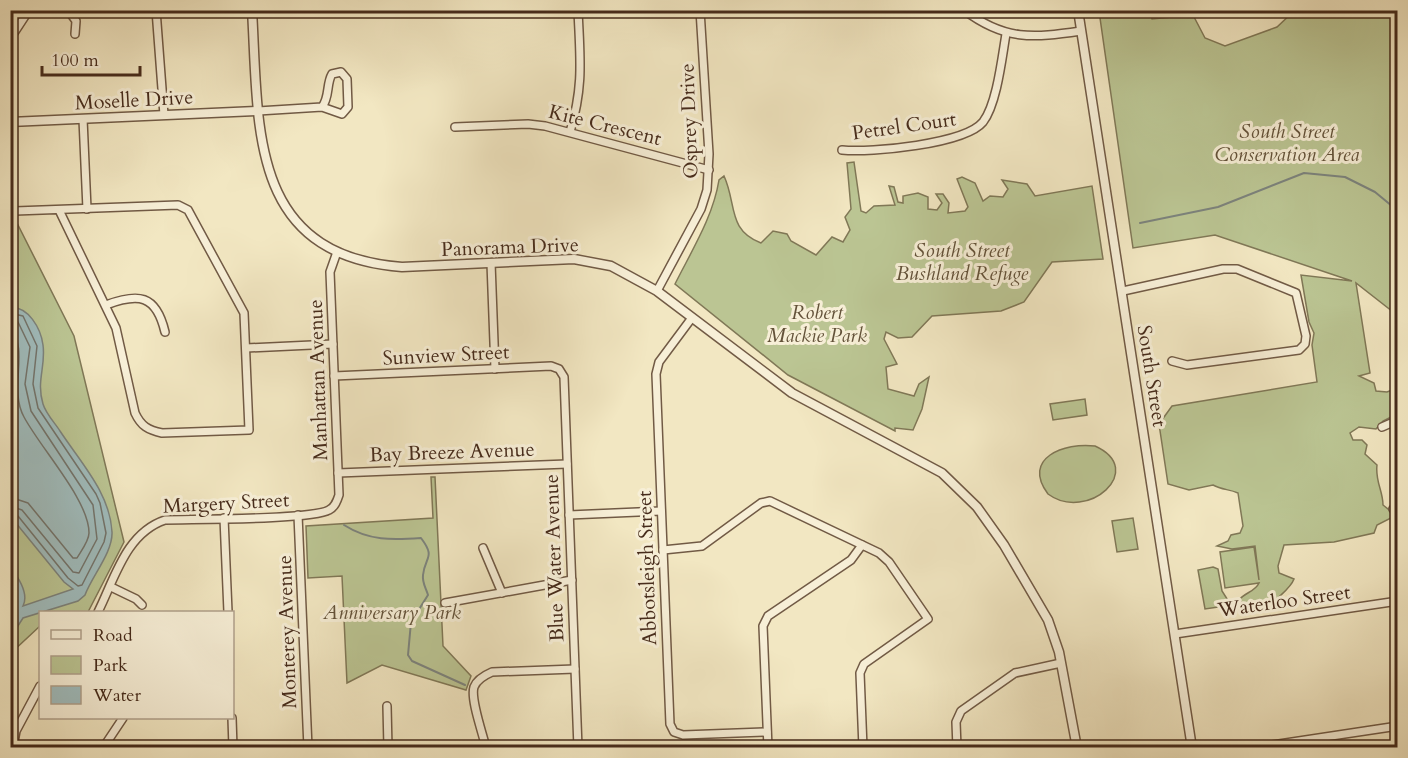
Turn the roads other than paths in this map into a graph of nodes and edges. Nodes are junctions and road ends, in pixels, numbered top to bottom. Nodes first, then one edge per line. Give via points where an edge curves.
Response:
1 (29, 10) edge
2 (68, 10) edge
3 (156, 10) edge
4 (252, 10) edge
5 (578, 10) edge
6 (700, 10) edge
7 (964, 10) edge
8 (1078, 10) edge
9 (1081, 31) junction
10 (75, 34) dead end
11 (1006, 34) junction
12 (10, 39) edge
13 (322, 107) junction
14 (258, 111) junction
15 (164, 115) junction
16 (83, 119) junction
17 (10, 122) edge
18 (455, 127) dead end
19 (570, 132) junction
20 (842, 150) dead end
21 (709, 170) junction
22 (87, 208) junction
23 (59, 210) junction
24 (15, 212) dead end
25 (337, 252) junction
26 (491, 263) junction
27 (657, 291) junction
28 (1123, 291) junction
29 (106, 305) junction
30 (691, 319) junction
31 (165, 332) dead end
32 (333, 344) junction
33 (246, 348) junction
34 (1172, 361) dead end
35 (495, 369) junction
36 (559, 369) joint
37 (334, 376) junction
38 (1398, 420) edge
39 (1382, 427) dead end
40 (567, 464) junction
41 (338, 473) junction
42 (334, 507) joint
43 (661, 511) junction
44 (298, 515) junction
45 (569, 515) junction
46 (224, 518) junction
47 (862, 545) junction
48 (483, 548) dead end
49 (663, 550) junction
50 (572, 580) junction
51 (111, 586) junction
52 (502, 592) junction
53 (1398, 601) edge
54 (445, 603) dead end
55 (142, 605) dead end
56 (98, 611) edge
57 (228, 611) edge
58 (1175, 634) junction
59 (1061, 663) junction
60 (575, 669) junction
61 (39, 688) edge
62 (387, 706) dead end
63 (122, 719) edge
64 (232, 719) edge
65 (1398, 726) edge
66 (767, 732) junction
67 (104, 745) edge
68 (13, 747) edge
69 (114, 747) edge
70 (233, 747) edge
71 (308, 747) edge
72 (388, 747) edge
73 (486, 747) edge
74 (578, 747) edge
75 (768, 747) edge
76 (863, 747) edge
77 (957, 747) edge
78 (1077, 747) edge
79 (1192, 747) edge
80 (1251, 747) edge

1 - 12 street
2 - 10 street via 76,21
3 - 15 street
4 - 14 street, Panorama Drive
5 - 19 street via 580,98
6 - 21 street, Osprey Drive
7 - 11 street
8 - 9 street, South Street
9 - 11 street via 1041,37
9 - 28 street, South Street
11 - 20 street, Petrel Court via 991,105 984,122 971,133 862,152
13 - 13 street via 327,101 329,78 341,72 347,79 346,111 342,114
13 - 14 street
14 - 15 street, Moselle Drive
14 - 25 street, Panorama Drive via 264,159 276,189 302,226
15 - 16 street, Moselle Drive
16 - 17 street, Moselle Drive
16 - 22 street
18 - 19 street, Kite Crescent via 528,124
19 - 21 street, Kite Crescent
21 - 27 street, Osprey Drive via 701,209
22 - 23 street
22 - 33 street via 178,206 188,210 242,304
23 - 24 street
23 - 29 street
25 - 26 street, Panorama Drive via 402,267
25 - 32 street, Manhattan Avenue via 330,272
26 - 27 street, Panorama Drive via 594,261 628,273
26 - 35 street
27 - 30 street, Panorama Drive
28 - 34 street via 1230,268 1290,289 1298,297 1306,336 1299,350 1187,365
28 - 58 street, South Street
29 - 31 street via 141,297 162,318
29 - 33 street via 116,328 135,413 150,430 249,430
30 - 43 street, Abbotsleigh Street via 657,368
30 - 59 street, Panorama Drive via 792,393 921,460 959,488 1004,545 1038,600
32 - 33 street
32 - 37 street, Manhattan Avenue
35 - 36 street, Sunview Street
35 - 37 street, Sunview Street
36 - 40 street, Blue Water Avenue via 564,377
37 - 41 street, Manhattan Avenue
38 - 39 street
40 - 41 street, Bay Breeze Avenue
40 - 45 street, Blue Water Avenue
41 - 42 street, Manhattan Avenue via 339,495
42 - 44 street, Margery Street via 323,513
43 - 45 street
43 - 49 street, Abbotsleigh Street
44 - 46 street, Margery Street
44 - 71 street, Monterey Avenue
45 - 50 street, Blue Water Avenue
46 - 51 street, Margery Street via 165,520 150,525 133,541
46 - 57 street
47 - 49 street via 770,501 761,502 702,546
47 - 66 street via 851,560 768,616 763,626
47 - 76 street via 889,562 928,619 864,664 860,673
48 - 52 street
49 - 66 street, Abbotsleigh Street via 670,724 674,732
50 - 52 street
50 - 60 street, Blue Water Avenue
51 - 55 street
51 - 56 street, Margery Street
52 - 54 street
53 - 58 street, Waterloo Street
58 - 79 street, South Street
59 - 77 street via 1015,673 961,711 956,722
59 - 78 street, Panorama Drive
60 - 73 street via 492,672 481,677 474,686 474,696
60 - 74 street, Blue Water Avenue
61 - 68 street via 20,722
62 - 72 street
63 - 67 street
64 - 70 street
65 - 80 street
66 - 75 street
67 - 69 street

